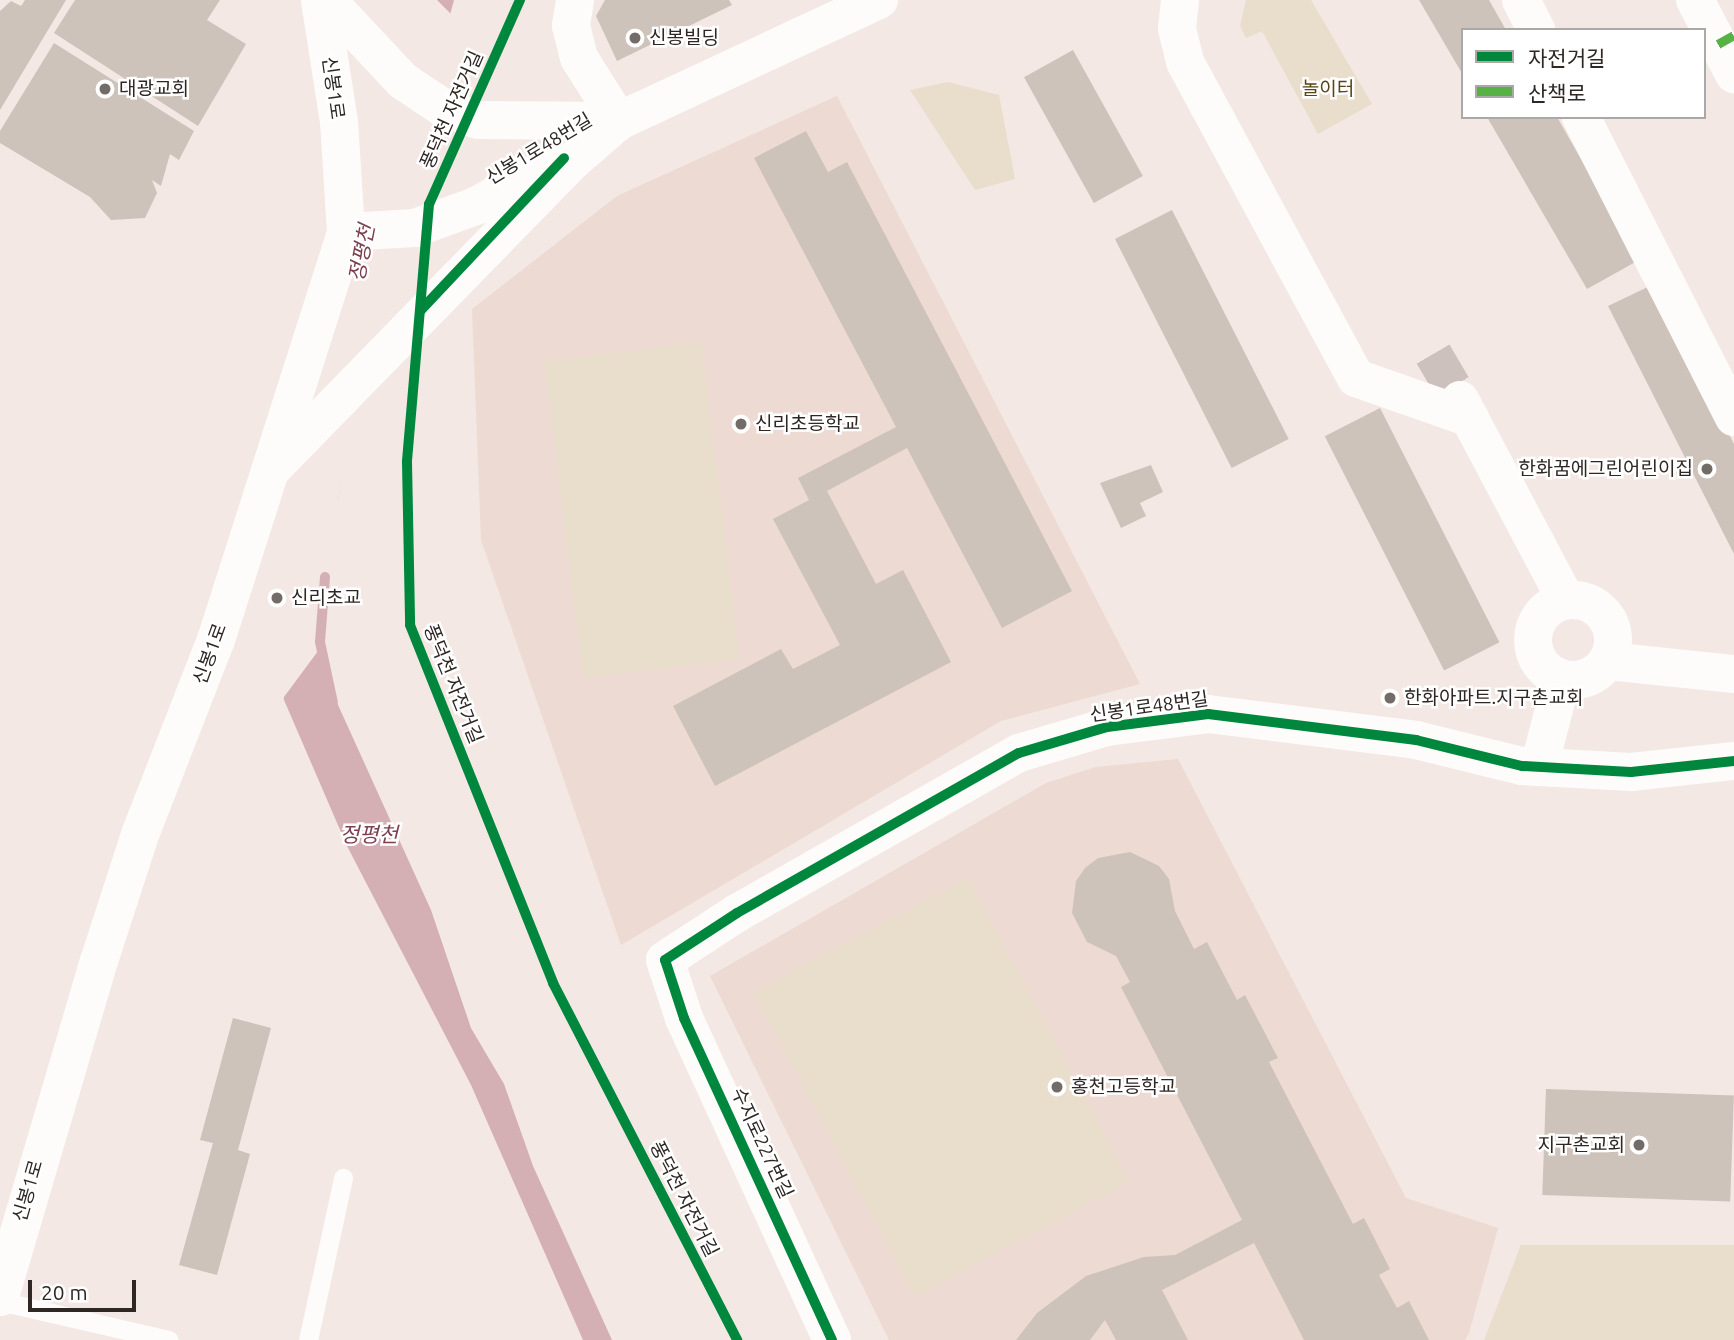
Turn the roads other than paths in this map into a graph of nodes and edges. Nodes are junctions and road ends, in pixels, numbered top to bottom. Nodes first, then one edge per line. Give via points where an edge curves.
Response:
1 (320, 0) edge
2 (327, 0) edge
3 (575, 0) edge
4 (878, 0) edge
5 (1180, 0) edge
6 (1521, 0) edge
7 (1695, 0) edge
8 (1535, 28) edge
9 (1729, 51) edge
10 (1582, 119) edge
11 (619, 121) junction
12 (346, 232) junction
13 (1734, 417) edge
14 (267, 474) junction
15 (1566, 600) junction
16 (1608, 661) junction
17 (1734, 674) edge
18 (1562, 679) junction
19 (1734, 761) edge
20 (1539, 767) junction
21 (665, 960) joint
22 (343, 1178) dead end
23 (0, 1299) edge
24 (169, 1340) edge
25 (308, 1340) edge
26 (832, 1340) edge

1 - 12 street, 신봉1로 via 339,122
2 - 11 street via 402,81 442,107 478,120
3 - 11 street via 571,26 579,58
4 - 11 street, 신봉1로48번길
5 - 15 street via 1177,29 1185,62 1356,378 1465,409
6 - 8 street
7 - 9 street
10 - 13 street
11 - 12 street, 신봉1로48번길 via 476,206 415,228
11 - 14 street via 574,160
12 - 14 street, 신봉1로
14 - 23 street, 신봉1로 via 216,640 133,858 31,1177
15 - 16 street via 1602,612 1613,636
15 - 18 street via 1543,612 1533,637 1539,664
16 - 17 street
16 - 18 street via 1588,678
18 - 20 street
19 - 20 street, 신봉1로48번길 via 1631,772
20 - 21 street, 신봉1로48번길 via 1416,740 1208,714 1107,727 1019,753
21 - 26 street, 수지로227번길 via 684,1018
22 - 25 lane
23 - 24 lane

